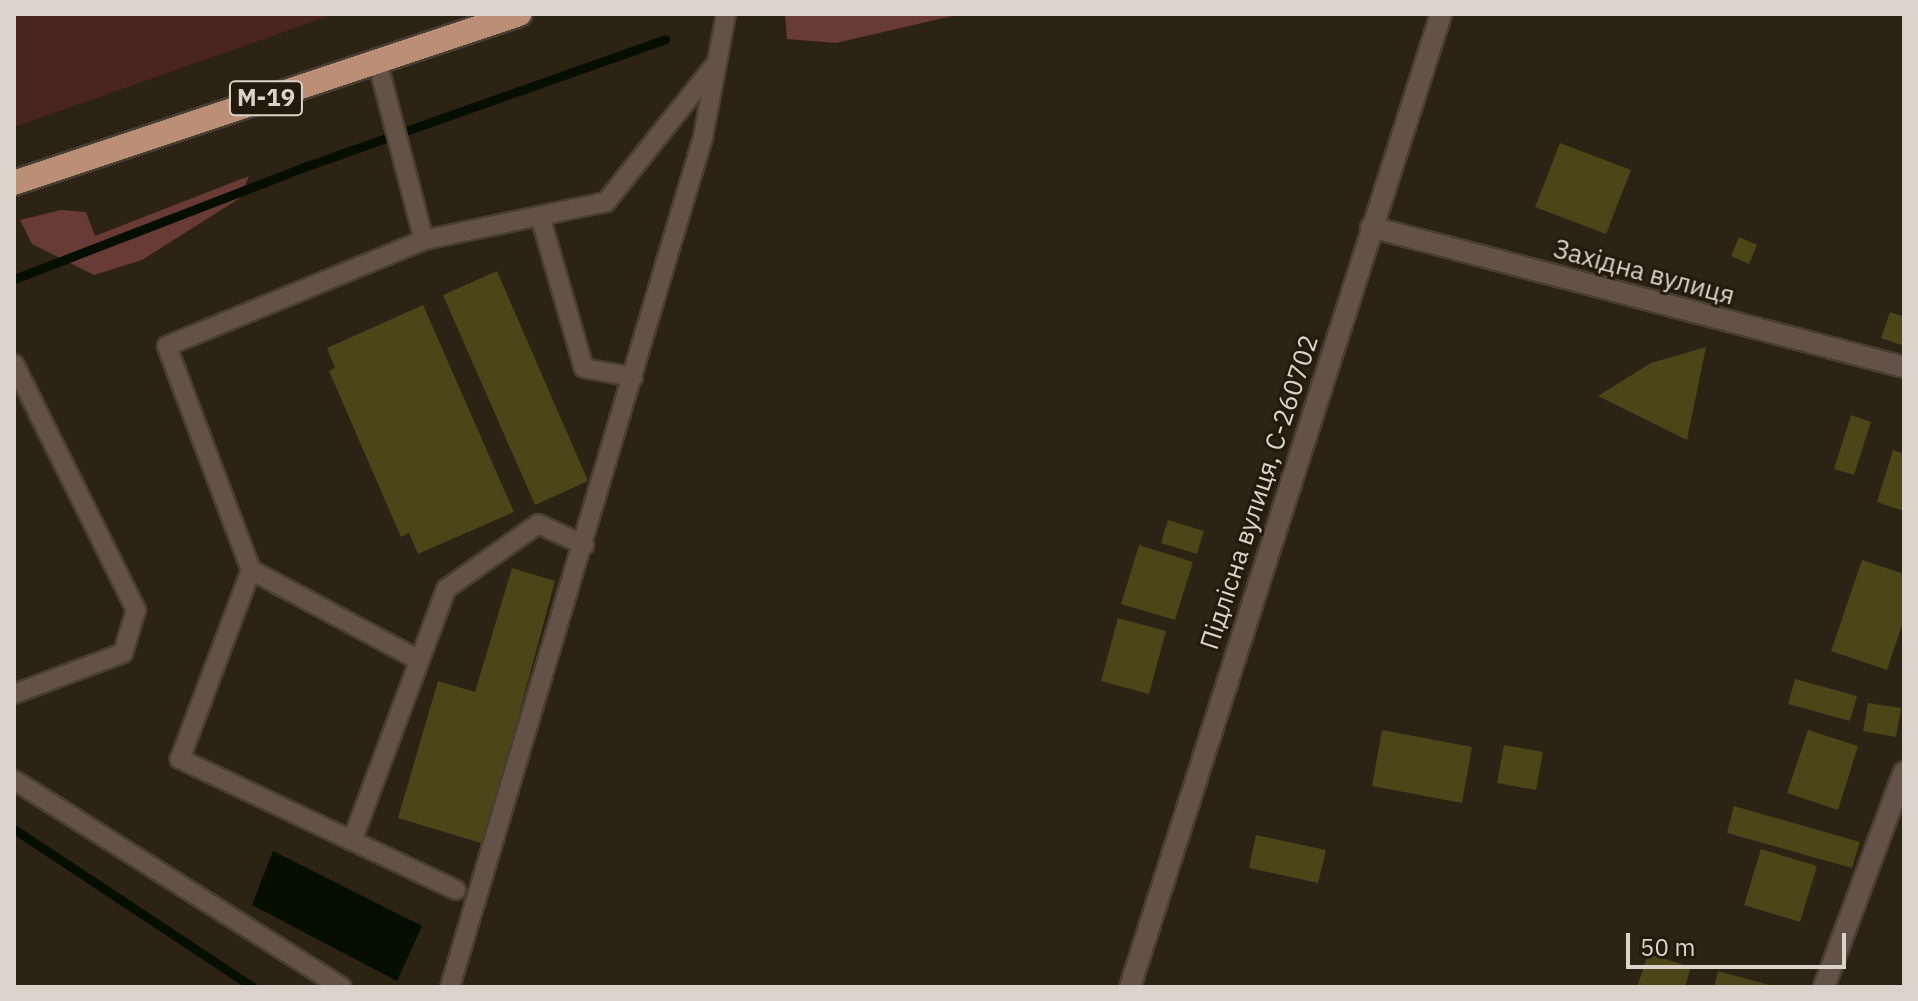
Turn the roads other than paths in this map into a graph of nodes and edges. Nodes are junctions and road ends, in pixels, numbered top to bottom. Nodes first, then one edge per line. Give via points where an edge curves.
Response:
1 (519, 14) edge
2 (726, 14) edge
3 (1441, 14) edge
4 (377, 60) junction
5 (715, 65) junction
6 (14, 183) edge
7 (540, 216) junction
8 (1371, 227) junction
9 (424, 240) junction
10 (14, 364) edge
11 (1904, 367) edge
12 (633, 377) junction
13 (584, 545) junction
14 (251, 570) junction
15 (419, 660) junction
16 (14, 694) edge
17 (1904, 772) edge
18 (14, 780) edge
19 (352, 841) junction
20 (456, 890) dead end
21 (342, 987) edge
22 (450, 987) edge
23 (1130, 987) edge
24 (1824, 987) edge

1 - 4 highway, М-19
2 - 5 lane
3 - 8 street, Підлісна вулиця, С-260702
4 - 6 highway, М-19
4 - 9 lane
5 - 7 lane via 606,202
5 - 12 lane via 703,137
7 - 9 lane
7 - 12 lane via 584,368
8 - 11 street, Західна вулиця
8 - 23 street, Підлісна вулиця, С-260702
9 - 14 lane via 167,346
10 - 16 lane via 136,610 123,653
12 - 13 lane
13 - 15 lane via 538,524 446,589
13 - 22 lane
14 - 15 lane
14 - 19 lane via 180,759
15 - 19 lane
17 - 24 street
18 - 21 lane
19 - 20 lane

